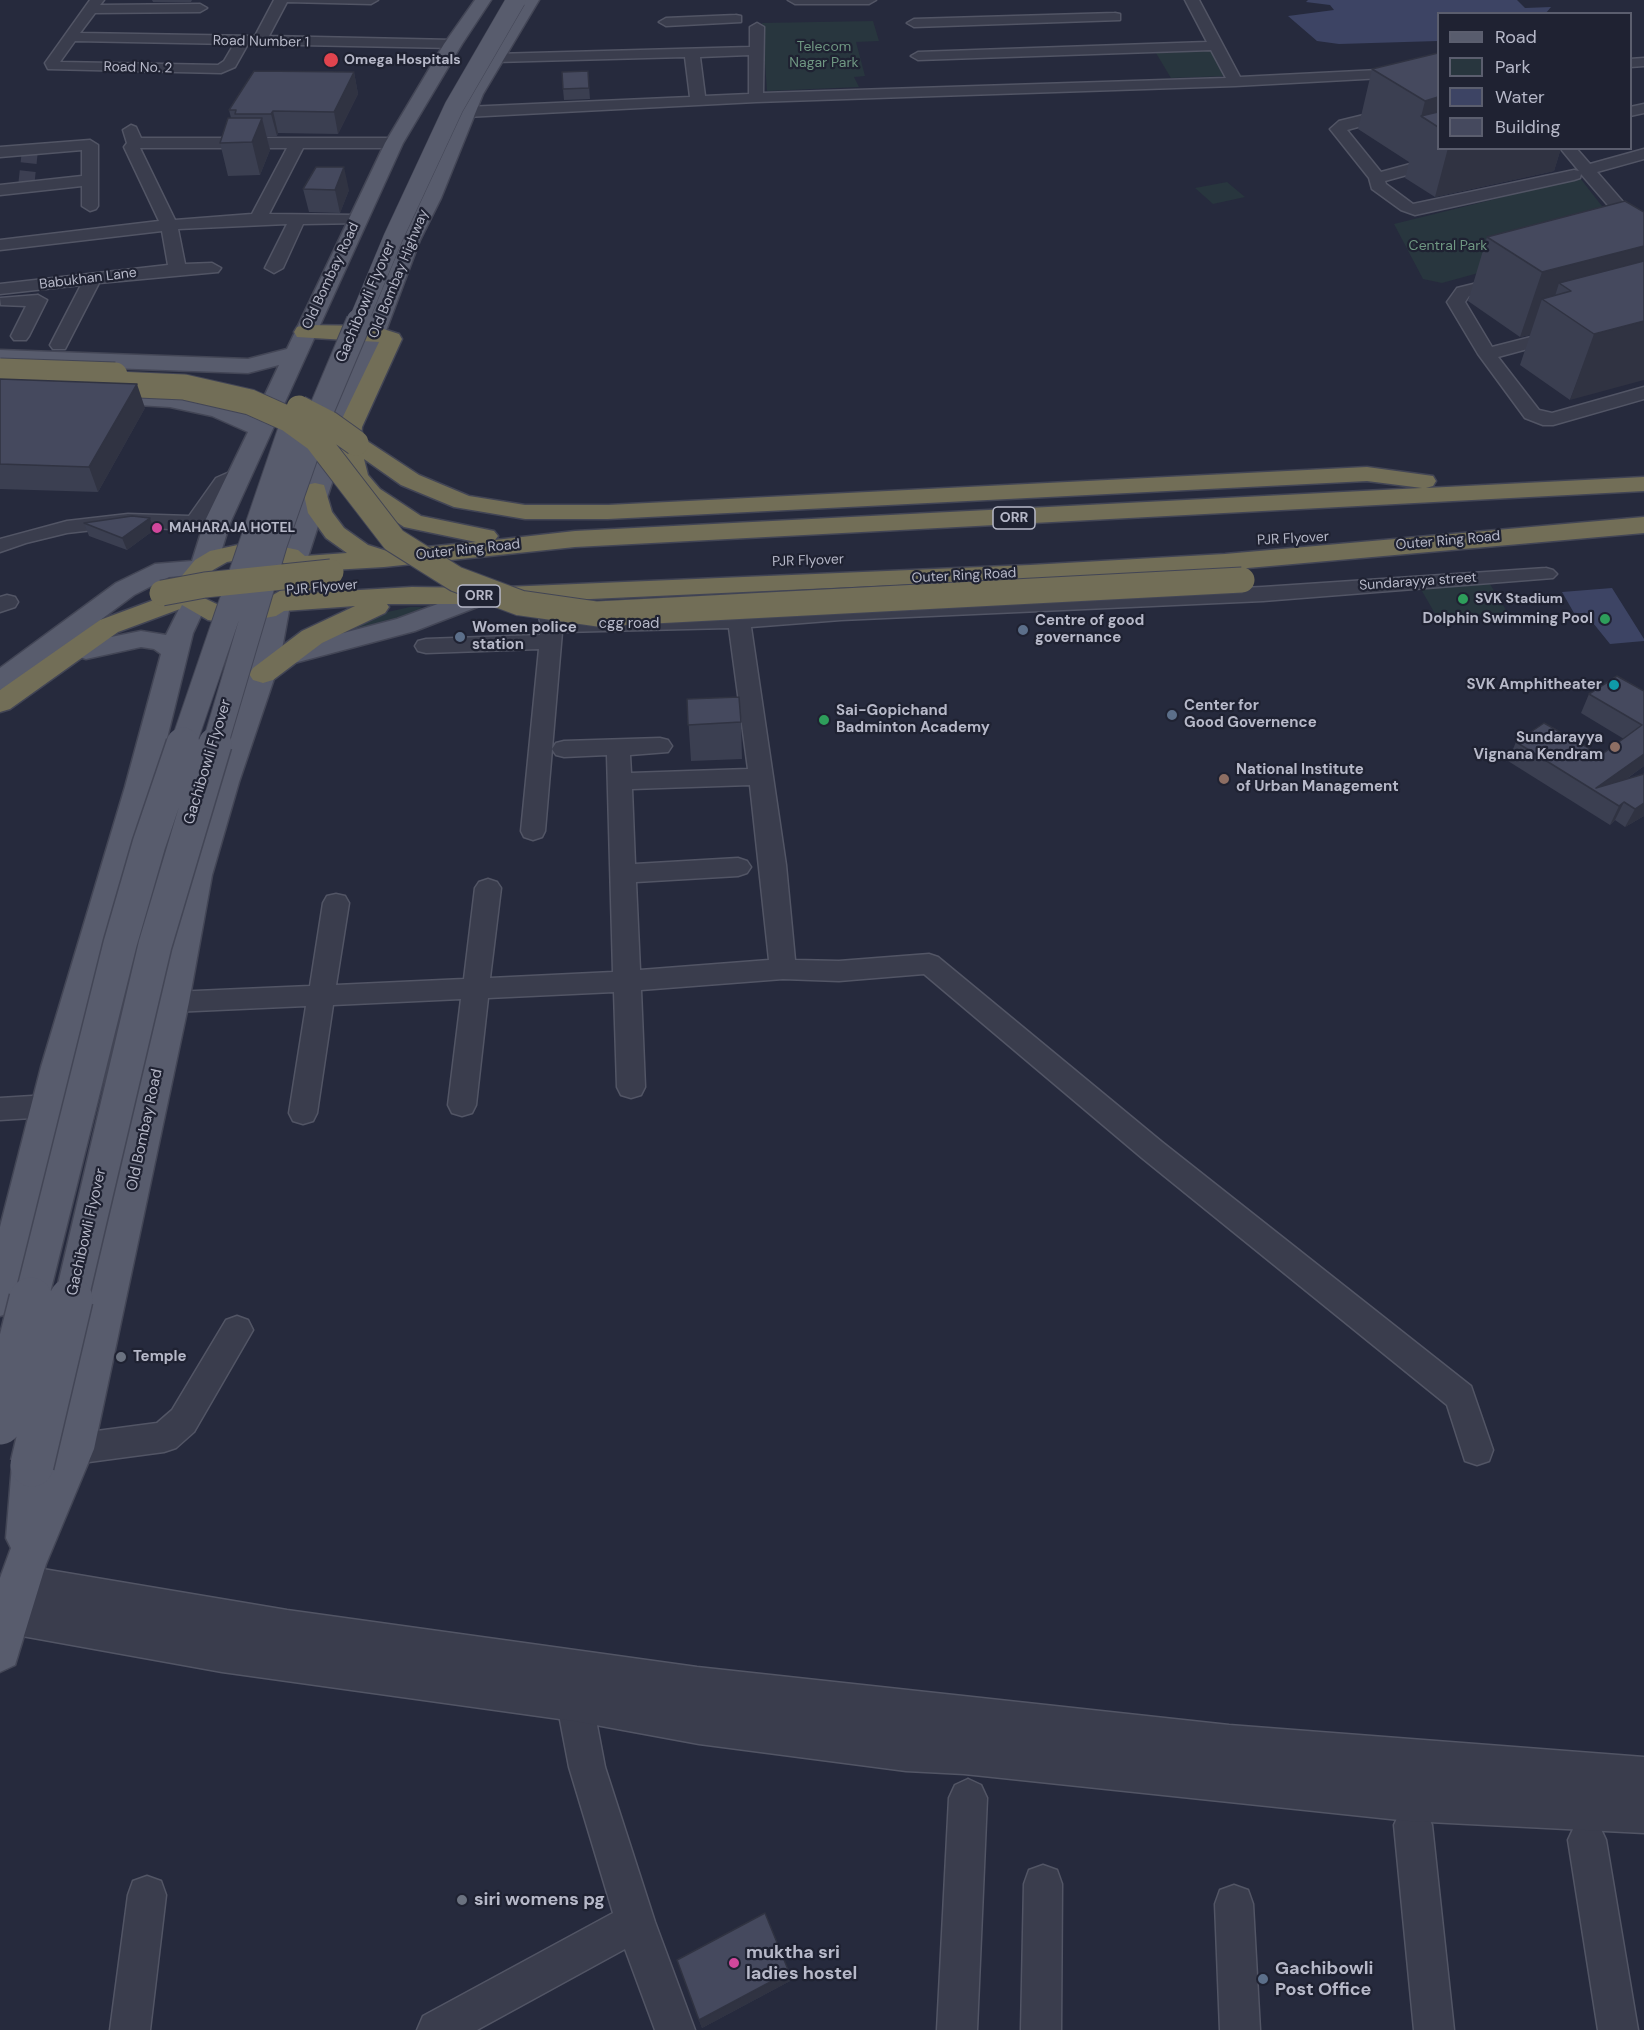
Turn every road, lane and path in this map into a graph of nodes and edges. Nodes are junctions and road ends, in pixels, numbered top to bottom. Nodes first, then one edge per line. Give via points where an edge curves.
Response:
1 (281, 0) edge
2 (292, 0) edge
3 (330, 0) edge
4 (483, 0) edge
5 (499, 0) edge
6 (516, 0) edge
7 (531, 0) edge
8 (795, 0) edge
9 (869, 0) edge
10 (1108, 0) edge
11 (1192, 0) edge
12 (378, 3) edge
13 (202, 4) edge
14 (93, 5) edge
15 (794, 18) dead end
16 (736, 19) dead end
17 (757, 27) dead end
18 (662, 33) junction
19 (1121, 33) junction
20 (915, 34) junction
21 (69, 37) junction
22 (179, 41) junction
23 (243, 41) junction
24 (260, 42) junction
25 (453, 44) junction
26 (1216, 46) junction
27 (756, 51) junction
28 (693, 53) junction
29 (495, 58) junction
30 (1437, 71) edge
31 (1235, 82) junction
32 (924, 94) junction
33 (756, 98) junction
34 (698, 101) junction
35 (1437, 101) edge
36 (466, 112) junction
37 (129, 126) dead end
38 (298, 142) junction
39 (394, 143) junction
40 (119, 147) junction
41 (1482, 150) edge
42 (1569, 150) edge
43 (1584, 150) edge
44 (91, 151) junction
45 (0, 152) edge
46 (1644, 154) edge
47 (1588, 171) junction
48 (1377, 178) junction
49 (90, 180) junction
50 (0, 190) edge
51 (90, 206) dead end
52 (1637, 211) edge
53 (258, 219) junction
54 (297, 220) junction
55 (357, 220) junction
56 (170, 225) junction
57 (1644, 236) edge
58 (0, 245) edge
59 (212, 268) dead end
60 (274, 268) dead end
61 (177, 269) junction
62 (93, 278) junction
63 (1519, 278) edge
64 (1, 295) edge
65 (1577, 330) edge
66 (305, 332) junction
67 (374, 333) junction
68 (20, 336) dead end
69 (59, 345) dead end
70 (295, 354) junction
71 (1487, 354) junction
72 (0, 357) edge
73 (0, 371) edge
74 (0, 380) edge
75 (1644, 393) edge
76 (72, 396) edge
77 (261, 429) junction
78 (240, 473) junction
79 (1644, 484) edge
80 (315, 490) junction
81 (1528, 492) junction
82 (1644, 499) edge
83 (1644, 514) edge
84 (1644, 525) edge
85 (576, 539) junction
86 (1644, 543) edge
87 (0, 546) edge
88 (384, 559) junction
89 (296, 562) junction
90 (202, 567) junction
91 (1546, 574) dead end
92 (545, 593) junction
93 (412, 595) junction
94 (480, 597) junction
95 (193, 602) junction
96 (280, 604) junction
97 (739, 621) junction
98 (551, 634) junction
99 (426, 646) dead end
100 (86, 650) junction
101 (175, 652) junction
102 (273, 665) junction
103 (0, 681) edge
104 (0, 691) edge
105 (0, 703) edge
106 (0, 711) edge
107 (660, 746) dead end
108 (618, 747) junction
109 (564, 749) dead end
110 (760, 777) junction
111 (619, 781) junction
112 (224, 782) junction
113 (140, 787) junction
114 (533, 831) dead end
115 (738, 867) dead end
116 (622, 874) junction
117 (488, 888) dead end
118 (336, 903) dead end
119 (783, 969) junction
120 (627, 981) junction
121 (476, 989) junction
122 (322, 994) junction
123 (173, 1002) junction
124 (631, 1087) dead end
125 (48, 1106) junction
126 (462, 1106) dead end
127 (0, 1108) edge
128 (303, 1113) dead end
129 (0, 1300) edge
130 (237, 1330) dead end
131 (0, 1423) edge
132 (74, 1449) junction
133 (1477, 1450) dead end
134 (27, 1604) edge
135 (575, 1686) junction
136 (1644, 1780) edge
137 (968, 1798) dead end
138 (1644, 1810) edge
139 (1413, 1825) dead end
140 (1587, 1840) dead end
141 (1043, 1884) dead end
142 (147, 1895) dead end
143 (1234, 1904) dead end
144 (635, 1922) junction
145 (130, 2030) edge
146 (437, 2030) edge
147 (675, 2030) edge
148 (957, 2030) edge
149 (1041, 2030) edge
150 (1240, 2030) edge
151 (1434, 2030) edge
152 (1618, 2030) edge

1 - 24 street
2 - 3 street
3 - 12 street
4 - 25 main road, Old Bombay Road
5 - 131 main road, Gachibowli Flyover, bridge via 421,131 371,239 299,405 252,538 149,844 120,944
6 - 134 main road, Gachibowli Flyover, bridge via 454,107 393,238 321,411 275,542 155,945 32,1465
7 - 29 main road, Old Bombay Highway
8 - 9 street
8 - 15 street
10 - 19 street
11 - 26 street
13 - 14 street
13 - 22 street
14 - 21 street
16 - 18 street
17 - 27 street
18 - 28 street
18 - 29 street
19 - 20 street
19 - 20 street
19 - 26 street
20 - 32 street
21 - 22 street, Road Number 1
21 - 23 street, Road No. 2 via 53,66 221,69 230,64
22 - 23 street, Road Number 1
23 - 24 street, Road Number 1
24 - 25 street, Road Number 1
25 - 39 main road, Old Bombay Road
26 - 31 street
27 - 28 street
27 - 33 street
28 - 34 street
29 - 36 main road, Old Bombay Highway
30 - 31 street
31 - 32 street
32 - 33 street
33 - 34 street
34 - 36 street
35 - 48 street via 1339,126
36 - 67 main road, Old Bombay Highway
37 - 40 street
38 - 39 street
38 - 40 street
38 - 53 street
39 - 55 main road, Old Bombay Road
40 - 44 street
40 - 56 street
41 - 48 street
42 - 47 street
43 - 47 street
44 - 45 street via 87,145
44 - 49 street
46 - 47 street
47 - 48 street via 1415,210 1378,186
47 - 52 street
49 - 50 street
49 - 51 street
52 - 57 street
53 - 54 street
53 - 56 street
54 - 55 street
54 - 60 street
55 - 66 main road, Old Bombay Road
56 - 58 street
56 - 61 street
59 - 61 street, Babukhan Lane
61 - 62 street, Babukhan Lane
62 - 64 street, Babukhan Lane
62 - 69 street
63 - 71 street via 1458,296 1456,302
64 - 68 street via 38,300
65 - 71 street
66 - 67 highway
66 - 70 main road, Old Bombay Road
67 - 80 main road, Old Bombay Highway
67 - 85 highway via 391,339 350,427 349,449 356,476 371,494 413,522 451,532
70 - 72 main road via 248,366
70 - 77 main road, Old Bombay Road
71 - 75 street via 1532,414 1543,419
73 - 81 highway, bridge via 178,375 250,388 328,423 410,480 463,502 525,512 608,512 1367,474
74 - 86 highway, bridge via 184,387 250,402 288,419 317,440 394,540 456,579 520,603 597,614 1242,580
76 - 77 main road via 170,400 219,411
77 - 78 main road, Old Bombay Road
78 - 87 street via 223,482 196,521 183,524 128,520 67,527
78 - 90 main road, Old Bombay Road
79 - 81 highway, Outer Ring Road / ORR
80 - 88 highway via 320,513 335,533 359,550
80 - 89 main road, Old Bombay Highway
81 - 85 highway, Outer Ring Road / ORR
82 - 104 highway, PJR Flyover, bridge via 867,543 596,553 205,585 162,593 112,615 75,635
83 - 105 highway, PJR Flyover, bridge via 1436,532 320,587 171,603 109,626
84 - 92 highway, Outer Ring Road / ORR via 1214,562
85 - 88 highway, Outer Ring Road / ORR
88 - 89 highway, Outer Ring Road / ORR
89 - 90 highway via 274,550 256,549 219,556
89 - 96 highway via 303,573 301,584
90 - 95 highway via 189,584
90 - 103 main road via 164,569 125,589
91 - 97 street, Sundarayya street
92 - 94 highway, Outer Ring Road / ORR
92 - 98 street
93 - 94 highway, Outer Ring Road / ORR
93 - 96 highway, Outer Ring Road / ORR
93 - 102 highway via 345,620
94 - 102 main road via 406,625
95 - 96 highway via 217,614 233,616 250,615
95 - 100 main road via 119,631
95 - 101 main road
96 - 102 main road, Old Bombay Road
97 - 98 street, cgg road
97 - 110 street
98 - 99 street, cgg road
98 - 114 street
100 - 101 main road via 141,639 162,642
100 - 106 main road
101 - 113 main road
102 - 112 main road, Old Bombay Road
107 - 108 street
108 - 109 street
108 - 111 street
110 - 111 street
110 - 119 street
111 - 116 street
112 - 113 main road
112 - 123 main road, Old Bombay Road via 197,875
113 - 125 main road
115 - 116 street
116 - 120 street
117 - 121 street
118 - 122 street
119 - 120 street
119 - 133 street via 839,971 929,964 1152,1150 1460,1396
120 - 121 street
120 - 124 street
121 - 122 street
121 - 126 street
122 - 123 street
122 - 128 street
123 - 132 main road, Old Bombay Road
125 - 127 street
125 - 129 main road
130 - 132 street via 183,1421 164,1437
132 - 134 main road, Old Bombay Road
134 - 135 street via 150,1623 222,1650
135 - 136 street via 697,1689 1229,1747
135 - 138 street via 699,1722 906,1749 1409,1798
135 - 144 street via 586,1767
137 - 148 street
139 - 151 street
140 - 152 street
141 - 149 street
142 - 145 street
143 - 150 street
144 - 146 street
144 - 147 street

